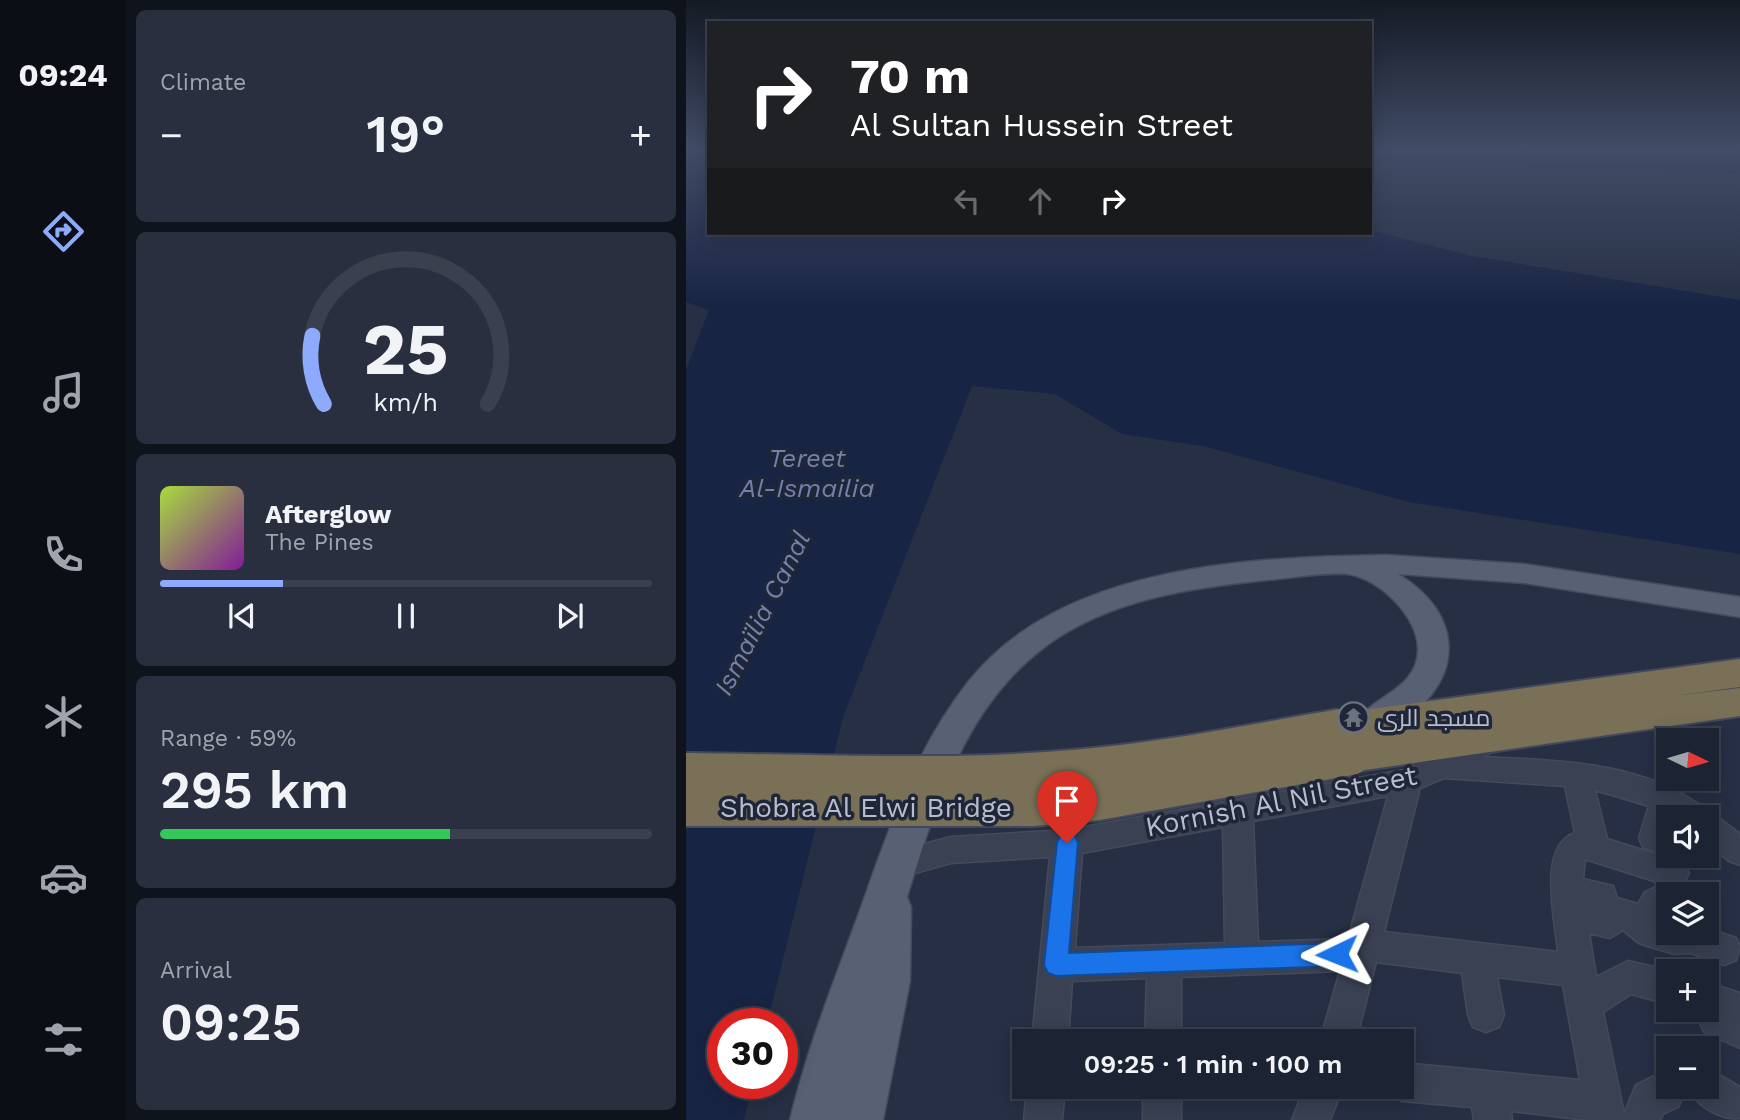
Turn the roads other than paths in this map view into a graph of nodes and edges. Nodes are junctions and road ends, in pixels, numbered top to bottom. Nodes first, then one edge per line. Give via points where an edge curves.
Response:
1 (1350, 565) junction
2 (1740, 607) edge
3 (1740, 673) edge
4 (1740, 702) edge
5 (1502, 733) junction
6 (1355, 736) junction
7 (1442, 767) junction
8 (686, 772) edge
9 (1577, 775) junction
10 (1407, 780) junction
11 (1666, 799) junction
12 (1676, 805) edge
13 (686, 807) edge
14 (1238, 814) junction
15 (1719, 835) edge
16 (1654, 838) dead end
17 (1067, 843) junction
18 (1594, 848) junction
19 (1740, 852) edge
20 (1673, 873) dead end
21 (893, 875) junction
22 (1602, 896) dead end
23 (1569, 903) junction
24 (1362, 949) junction
25 (1724, 949) dead end
26 (1477, 957) junction
27 (1242, 958) junction
28 (1164, 961) junction
29 (1056, 965) junction
30 (1577, 970) junction
31 (1656, 984) edge
32 (1584, 1003) junction
33 (1486, 1015) dead end
34 (1051, 1029) edge
35 (1163, 1029) edge
36 (1341, 1029) edge
37 (1414, 1085) edge
38 (1656, 1096) edge
39 (1045, 1099) edge
40 (1163, 1099) edge
41 (1319, 1099) edge
42 (1490, 1105) edge
43 (1604, 1110) edge
44 (815, 1120) edge
45 (858, 1120) edge
46 (1043, 1120) edge
47 (1162, 1120) edge
48 (1311, 1120) edge
49 (1641, 1120) edge

1 - 2 main road via 1452,566 1522,573
1 - 6 main road via 1372,572 1410,596 1427,621 1434,649 1432,667 1422,685 1407,701
1 - 21 main road via 1226,575 1143,590 1090,607 1055,625 1010,658 968,706 918,798
3 - 6 highway
4 - 5 highway, Kornish Al Nil Street
5 - 6 highway, Shobra Al Elwi Bridge
5 - 7 street, Kornish Al Nil Street
6 - 8 highway, Shobra Al Elwi Bridge, bridge via 1039,772
6 - 13 highway, Shobra Al Elwi Bridge, bridge via 1098,801 1032,807
7 - 9 street
7 - 10 street, Kornish Al Nil Street
9 - 11 street via 1623,783
9 - 18 street
10 - 14 street, Kornish Al Nil Street
10 - 24 street
11 - 12 street
11 - 16 street
14 - 17 street, Kornish Al Nil Street
14 - 27 street
15 - 19 street
17 - 21 street, Kornish Al Nil Street via 951,850
17 - 29 street
18 - 20 street
18 - 23 street via 1580,844 1569,853
21 - 44 main road via 837,1038
21 - 45 main road via 887,981
22 - 23 street
23 - 25 street via 1610,923 1615,911 1650,913 1651,932
23 - 30 street
24 - 26 street
24 - 27 street
24 - 36 street
26 - 30 street
26 - 33 street
27 - 28 street
28 - 29 street
28 - 35 street
29 - 34 street
30 - 32 street
31 - 32 street via 1628,977
32 - 43 street
37 - 42 street
38 - 49 street via 1649,1098
39 - 46 street
40 - 47 street
41 - 48 street
42 - 43 street

